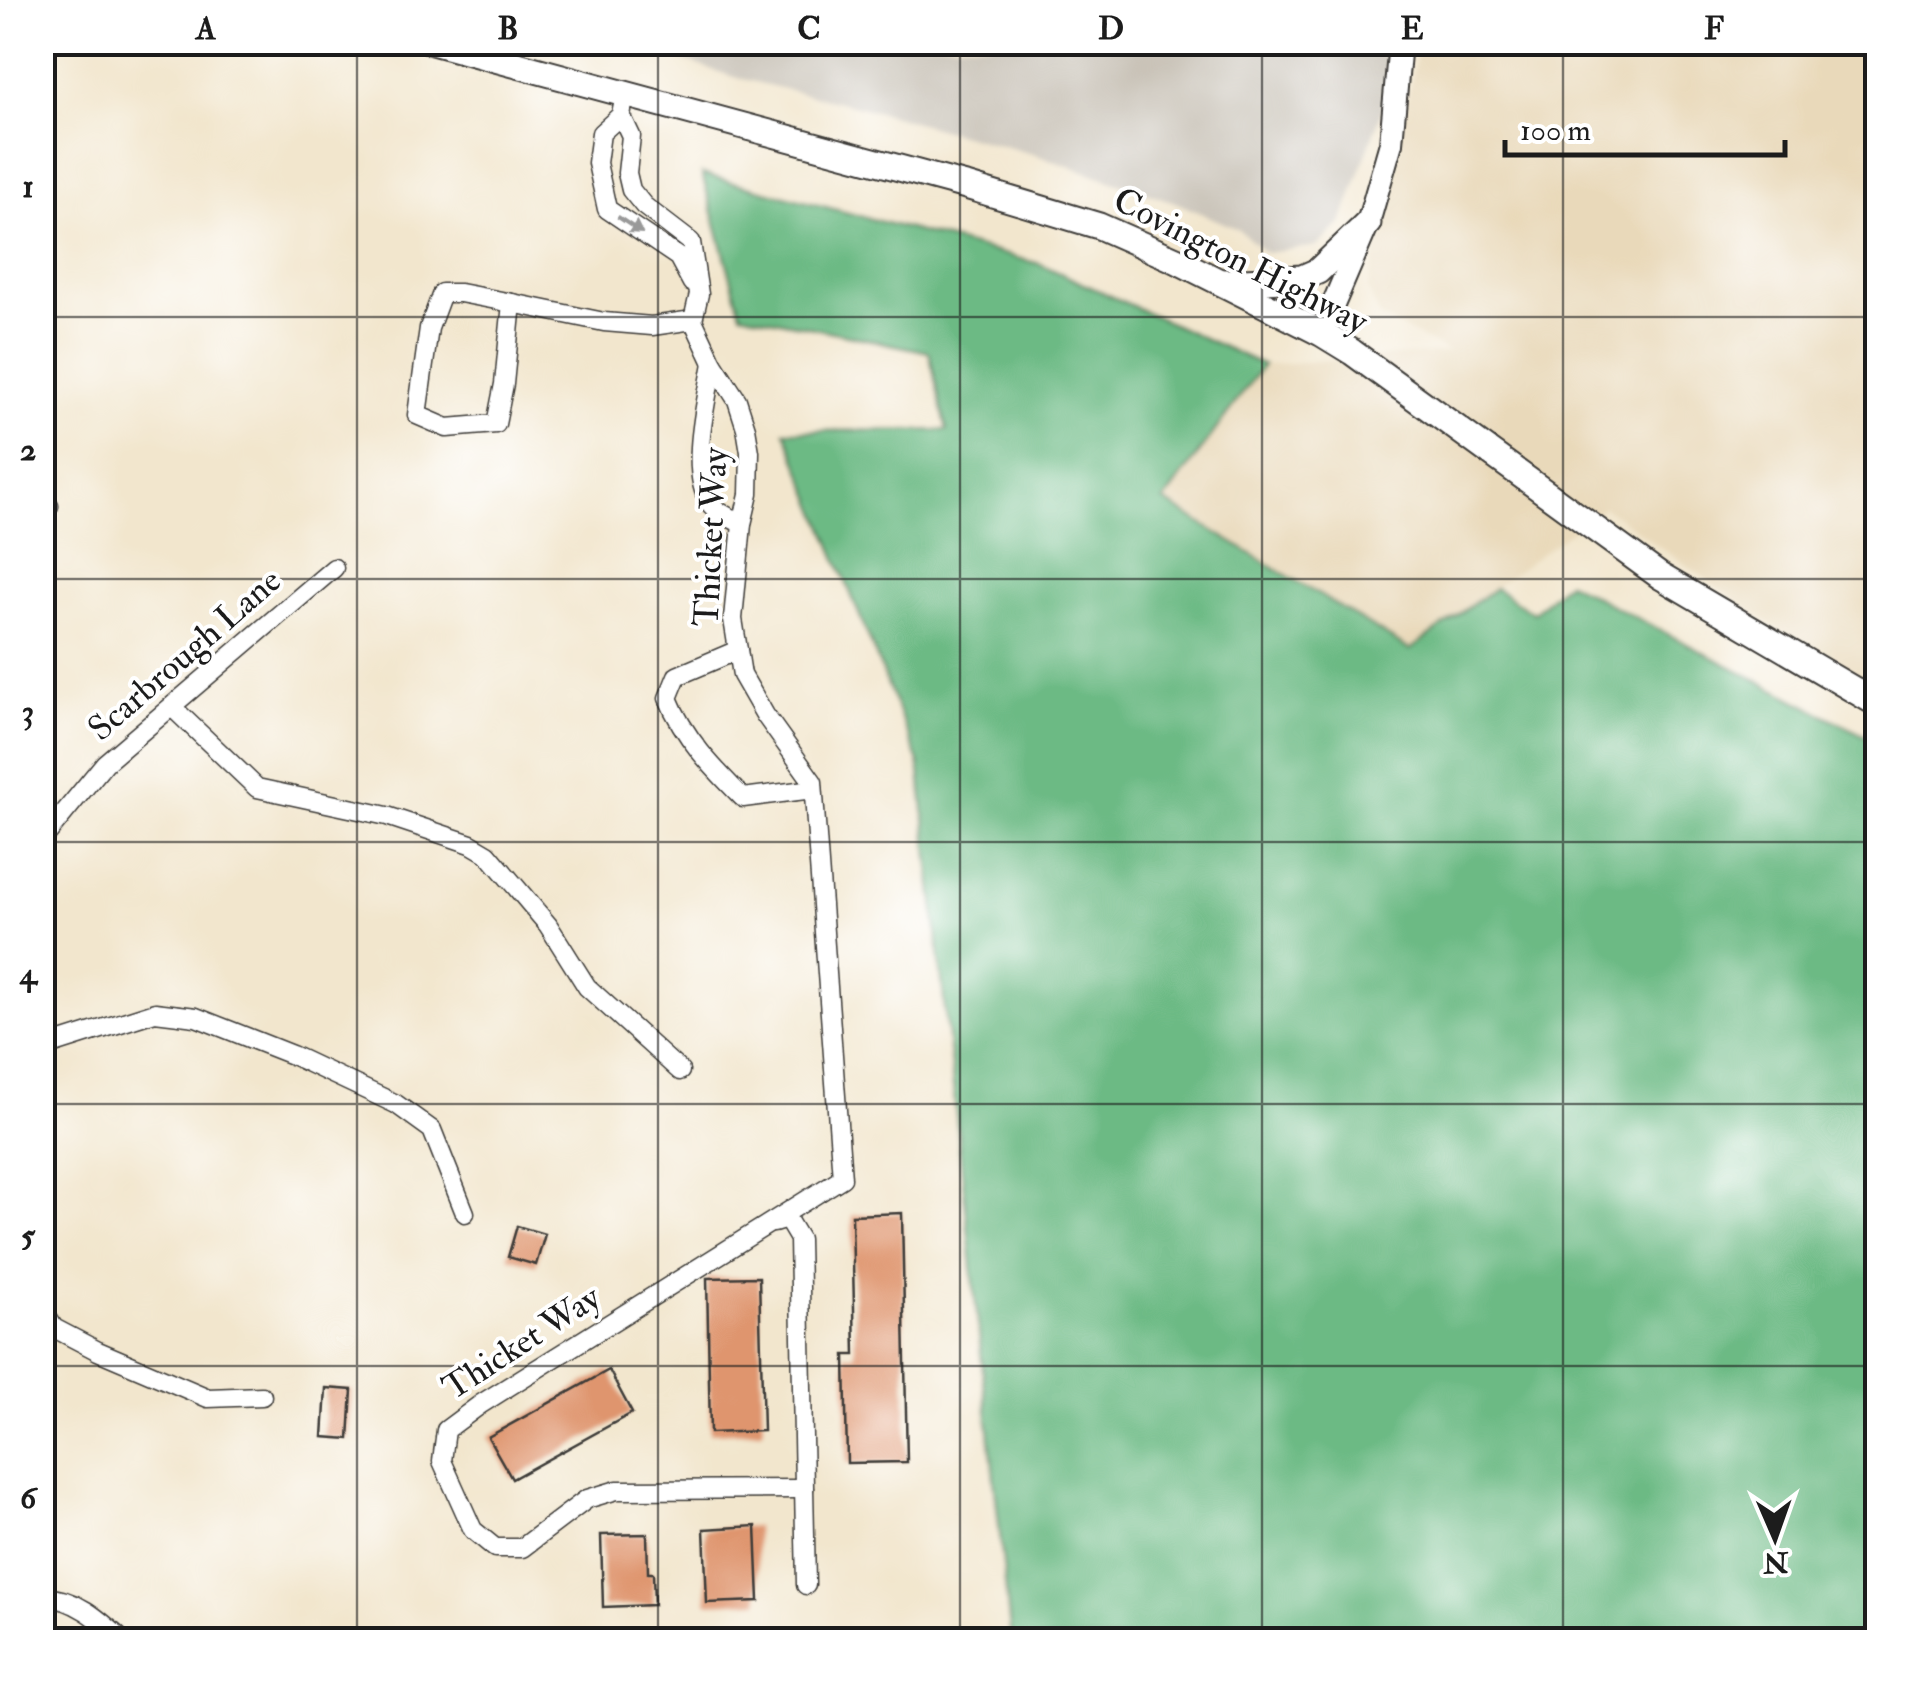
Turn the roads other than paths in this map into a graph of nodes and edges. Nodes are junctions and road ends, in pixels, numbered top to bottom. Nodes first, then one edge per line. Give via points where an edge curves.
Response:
1 (432, 42) edge
2 (1400, 42) edge
3 (623, 105) junction
4 (1368, 223) junction
5 (1219, 282) junction
6 (698, 294) junction
7 (512, 303) junction
8 (693, 320) junction
9 (1321, 334) junction
10 (713, 363) junction
11 (742, 524) junction
12 (334, 568) dead end
13 (738, 650) junction
14 (1878, 704) edge
15 (172, 707) junction
16 (814, 788) junction
17 (42, 840) edge
18 (42, 1048) edge
19 (680, 1071) dead end
20 (466, 1213) dead end
21 (769, 1224) junction
22 (42, 1308) edge
23 (262, 1396) dead end
24 (804, 1489) junction
25 (806, 1585) dead end
26 (42, 1597) edge
27 (122, 1640) edge

1 - 3 main road, Covington Highway
2 - 4 street via 1391,143
3 - 5 main road, Covington Highway via 966,186 1099,226
3 - 6 street via 632,136 631,190 691,242
3 -> 6 street via 601,133 597,163 607,209 678,258
4 - 5 main road via 1318,272
4 - 9 street
5 - 9 main road, Covington Highway
6 - 8 street
7 - 7 street via 442,293 429,328 417,416 447,428 496,424
7 - 8 street via 604,322 652,326
8 - 10 street, Thicket Way
9 - 14 main road, Covington Highway via 1660,576
10 - 11 street, Thicket Way via 746,428 749,494
10 - 11 street via 699,452 702,489 711,506
11 - 13 street, Thicket Way via 733,618
12 - 15 street, Scarbrough Lane
13 - 16 street, Thicket Way via 742,676
13 - 16 street, Thicket Way via 677,676 668,698 677,720 744,798
15 - 17 street, Scarbrough Lane via 105,763
15 - 19 street via 256,788 386,816 488,854 548,925 587,987
16 - 21 street, Thicket Way via 842,1178
18 - 20 street via 155,1012 196,1017 292,1054 396,1104 432,1130
21 - 24 street via 787,1219 799,1239
21 - 24 street, Thicket Way via 481,1404 446,1430 442,1461 473,1530 495,1548 522,1548 587,1499 617,1490
22 - 23 street via 54,1328 83,1344 208,1398
24 - 25 street
26 - 27 street via 96,1615

